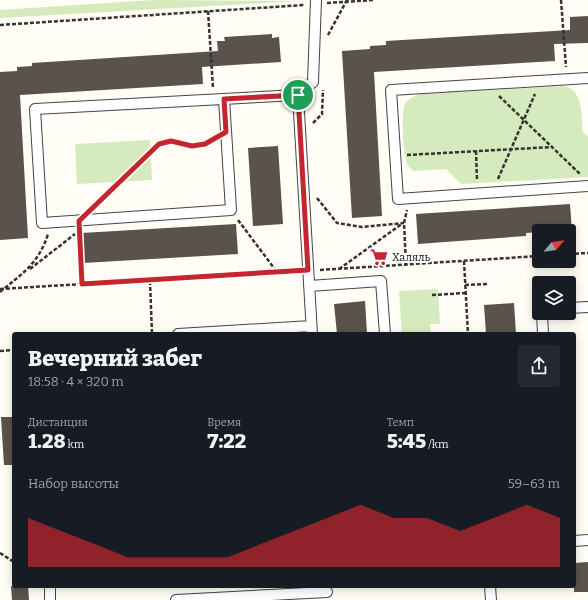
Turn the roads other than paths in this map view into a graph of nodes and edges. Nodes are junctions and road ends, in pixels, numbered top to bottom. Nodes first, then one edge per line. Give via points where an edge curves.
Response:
1 (316, 2) edge
2 (588, 78) edge
3 (298, 95) junction
4 (219, 99) junction
5 (585, 181) edge
6 (309, 286) junction
7 (588, 307) edge
8 (576, 308) edge
9 (542, 320) edge
10 (312, 330) edge
11 (245, 332) edge
12 (385, 332) edge
13 (543, 332) edge
14 (588, 540) edge
15 (576, 541) edge
16 (50, 588) edge
17 (490, 588) edge
18 (327, 593) edge
19 (50, 600) edge
20 (176, 600) edge
21 (491, 600) edge

1 - 3 lane via 312,82
2 - 5 lane via 391,90 398,199 492,192
3 - 4 lane
3 - 6 lane
4 - 4 lane via 226,132 231,210 42,223 35,110
6 - 10 lane
6 - 12 lane via 381,282
7 - 8 lane
9 - 13 lane
10 - 11 lane
14 - 15 lane
16 - 19 lane
17 - 21 lane
18 - 20 lane

